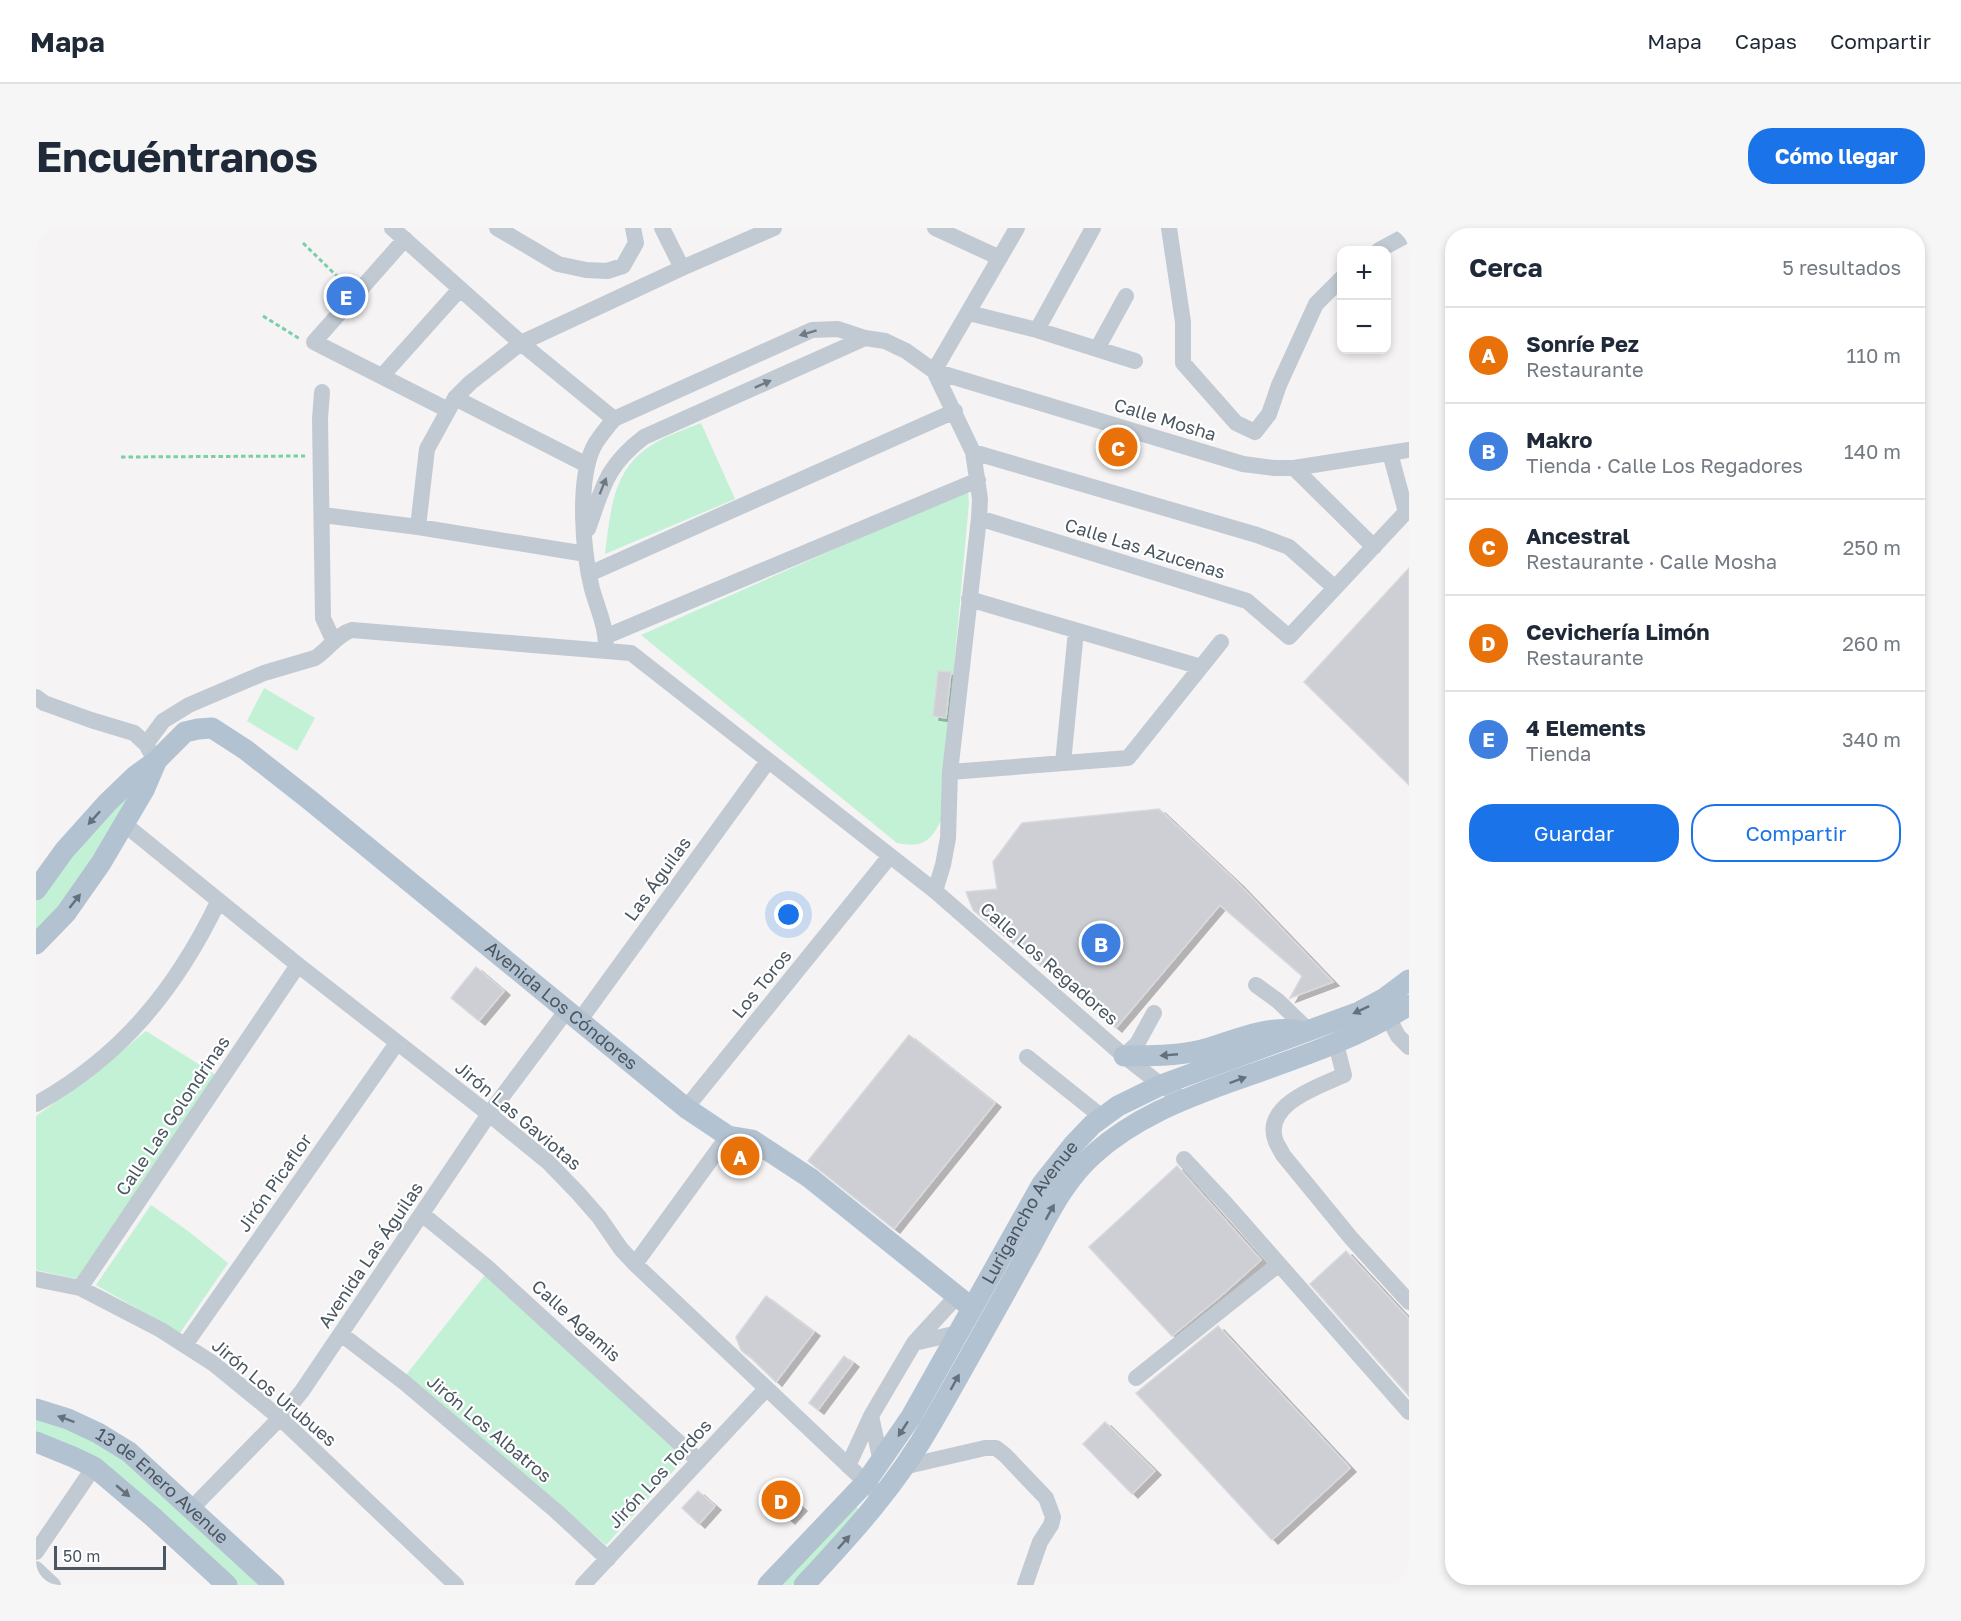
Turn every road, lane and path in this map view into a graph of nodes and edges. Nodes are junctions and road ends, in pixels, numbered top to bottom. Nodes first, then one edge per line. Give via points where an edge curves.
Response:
1 (392, 228) edge
2 (497, 228) edge
3 (633, 228) edge
4 (662, 228) edge
5 (774, 228) edge
6 (935, 228) edge
7 (1017, 228) edge
8 (1093, 228) edge
9 (1169, 228) edge
10 (1409, 234) edge
11 (405, 239) junction
12 (303, 243) dead end
13 (1386, 246) edge
14 (1000, 258) junction
15 (682, 268) junction
16 (1337, 282) edge
17 (460, 289) junction
18 (356, 295) junction
19 (1126, 296) dead end
20 (969, 313) junction
21 (263, 316) dead end
22 (1037, 330) junction
23 (865, 338) junction
24 (314, 342) junction
25 (521, 343) junction
26 (1097, 349) junction
27 (1136, 361) dead end
28 (934, 371) junction
29 (382, 376) junction
30 (322, 392) dead end
31 (451, 404) junction
32 (955, 411) junction
33 (614, 419) junction
34 (1409, 450) edge
35 (973, 452) junction
36 (1390, 453) junction
37 (321, 456) junction
38 (121, 458) dead end
39 (587, 465) junction
40 (1294, 468) junction
41 (978, 480) junction
42 (1408, 513) edge
43 (323, 515) junction
44 (979, 518) junction
45 (418, 527) junction
46 (1374, 547) junction
47 (585, 548) junction
48 (589, 574) junction
49 (1335, 588) junction
50 (969, 599) junction
51 (1076, 631) junction
52 (334, 642) junction
53 (1221, 642) dead end
54 (606, 644) junction
55 (1201, 667) junction
56 (36, 698) edge
57 (151, 752) junction
58 (768, 761) junction
59 (1063, 763) junction
60 (950, 772) junction
61 (123, 823) junction
62 (890, 856) junction
63 (36, 890) edge
64 (935, 891) junction
65 (218, 902) junction
66 (36, 944) edge
67 (298, 965) junction
68 (1409, 980) edge
69 (1256, 985) dead end
70 (1409, 1005) edge
71 (1154, 1013) dead end
72 (573, 1015) junction
73 (1389, 1019) junction
74 (1308, 1030) junction
75 (397, 1043) junction
76 (1336, 1044) junction
77 (1409, 1047) edge
78 (1124, 1056) junction
79 (1027, 1057) dead end
80 (1161, 1085) junction
81 (1183, 1099) junction
82 (36, 1104) edge
83 (686, 1108) junction
84 (489, 1114) junction
85 (1102, 1117) junction
86 (728, 1136) junction
87 (1184, 1159) dead end
88 (422, 1214) junction
89 (635, 1264) junction
90 (1279, 1264) junction
91 (36, 1279) edge
92 (80, 1288) junction
93 (964, 1302) junction
94 (1409, 1302) edge
95 (958, 1333) junction
96 (341, 1334) junction
97 (914, 1342) junction
98 (185, 1345) junction
99 (1136, 1378) dead end
100 (766, 1389) junction
101 (36, 1408) edge
102 (1409, 1412) edge
103 (871, 1416) junction
104 (280, 1418) junction
105 (36, 1443) edge
106 (699, 1461) junction
107 (881, 1462) junction
108 (848, 1466) junction
109 (94, 1467) junction
110 (903, 1467) junction
111 (866, 1482) junction
112 (882, 1498) junction
113 (192, 1509) junction
114 (36, 1552) edge
115 (608, 1559) junction
116 (36, 1569) edge
117 (53, 1585) edge
118 (227, 1585) edge
119 (274, 1585) edge
120 (456, 1585) edge
121 (583, 1585) edge
122 (768, 1585) edge
123 (804, 1585) edge
124 (1025, 1585) edge

1 - 11 street
2 - 3 street via 558,264 607,271 623,266 636,243
4 - 15 street
5 - 15 street
6 - 14 street
7 - 14 street
8 - 22 street
9 - 16 street via 1183,322 1183,363 1236,423 1255,432 1269,414 1316,304
10 - 13 street
11 - 17 street
11 - 18 street
12 - 18 path
14 - 20 street
15 - 25 street
17 - 25 street
17 - 29 street
18 - 24 street
19 - 26 street
20 - 22 street
20 - 28 street
21 - 24 path via 301,340
22 - 26 street
23 - 28 street via 885,341 906,351
23 -> 33 street via 838,330 812,330
47 -> 23 street via 609,472 644,437
24 - 29 street
25 - 31 street via 470,383
25 - 33 street
26 - 27 street
28 - 32 street
28 - 40 street, Calle Mosha via 1243,464
29 - 31 street
30 - 37 street
31 - 39 street
31 - 45 street via 427,449
32 - 35 street
32 - 48 street
33 - 39 street via 594,446
34 - 36 street, Calle Mosha
35 - 41 street
35 - 49 street via 1289,547
36 - 40 street, Calle Mosha
36 - 42 street
37 - 38 path
37 - 43 street
39 - 47 street
40 - 46 street
41 - 44 street
41 - 54 street
42 - 46 street
43 - 45 street
43 - 52 street via 323,618
44 - 49 street, Calle Las Azucenas via 1246,601 1289,636
44 - 50 street
45 - 47 street
46 - 49 street
47 - 48 street
48 - 54 street
50 - 51 street
50 - 60 street
51 - 55 street
51 - 59 street
52 - 54 street, Calle Los Regadores via 352,630
52 - 57 street, Calle Los Regadores via 315,658 264,673 189,705 163,721
53 - 55 street
54 - 58 street, Calle Los Regadores via 631,653
55 - 59 street via 1128,758
56 - 57 street via 134,734
57 - 61 main road via 144,790
57 -> 63 main road via 135,776 64,851
57 - 72 main road, Avenida Los Cóndores via 185,732 212,728 311,801
58 - 62 street, Calle Los Regadores
58 - 72 street, Las Águilas
59 - 60 street
60 - 64 street via 948,838
61 - 65 street, Jirón Las Gaviotas
66 -> 61 main road via 82,891
62 - 64 street, Calle Los Regadores
62 - 83 street, Los Toros
64 - 78 street, Calle Los Regadores
65 - 67 street, Jirón Las Gaviotas
65 - 82 street via 179,974 154,1007 89,1070
67 - 75 street, Jirón Las Gaviotas
67 - 92 street, Calle Las Golondrinas
68 -> 74 main road, Lurigancho Avenue via 1359,1012
69 - 74 street
70 - 73 main road, Lurigancho Avenue
71 - 78 street via 1137,1044
72 - 83 main road, Avenida Los Cóndores
72 - 84 street, Avenida Las Águilas
73 - 76 main road, Lurigancho Avenue
73 - 77 street
74 -> 78 main road via 1266,1030 1194,1051
74 - 80 main road, Lurigancho Avenue
75 - 84 street, Jirón Las Gaviotas
75 - 98 street, Jirón Picaflor
81 -> 76 main road, Lurigancho Avenue
76 - 94 street via 1344,1075 1291,1100 1275,1120 1275,1140 1351,1238
78 - 80 street, Calle Los Regadores
79 - 85 street
80 - 81 street, Calle Los Regadores
80 - 85 main road, Lurigancho Avenue
110 -> 81 main road, Lurigancho Avenue via 1064,1188 1113,1138
83 - 86 main road, Avenida Los Cóndores
84 - 88 street, Avenida Las Águilas
84 - 89 street, Jirón Las Gaviotas via 548,1162 599,1217
85 - 93 main road, Lurigancho Avenue via 1059,1161
86 - 89 street
86 - 93 main road, Avenida Los Cóndores via 752,1140 810,1178
87 - 90 street
88 - 96 street, Avenida Las Águilas
88 - 106 street, Calle Agamis via 488,1268
89 - 100 street, Jirón Las Gaviotas
90 - 99 street
90 - 102 street
91 - 92 street, Jirón Los Urubues
92 - 98 street, Jirón Los Urubues
93 - 95 main road, Lurigancho Avenue
93 - 97 street
95 - 97 street
95 -> 107 main road, Lurigancho Avenue
96 - 104 street, Avenida Las Águilas
96 - 115 street, Jirón Los Albatros via 405,1383
97 - 103 street
98 - 104 street, Jirón Los Urubues
100 - 106 street, Jirón Los Tordos
100 - 108 street, Jirón Las Gaviotas
113 -> 101 main road, 13 de Enero Avenue via 129,1452 98,1433
103 - 107 street
103 - 108 street
104 - 113 street, Avenida Las Águilas
104 - 120 street, Jirón Los Urubues
105 - 109 main road, 13 de Enero Avenue
106 - 115 street, Jirón Los Tordos
107 - 111 main road, Lurigancho Avenue
108 - 111 street, Jirón Las Gaviotas
109 - 114 street
109 -> 118 main road, 13 de Enero Avenue
110 - 112 main road, Lurigancho Avenue
110 - 124 street via 985,1448 996,1448 1005,1455 1046,1498 1053,1517
111 - 112 street, Jirón Las Gaviotas
111 - 122 main road, Lurigancho Avenue
123 -> 112 main road, Lurigancho Avenue
113 - 119 main road, 13 de Enero Avenue
115 - 121 street, Jirón Los Tordos
116 - 117 street

